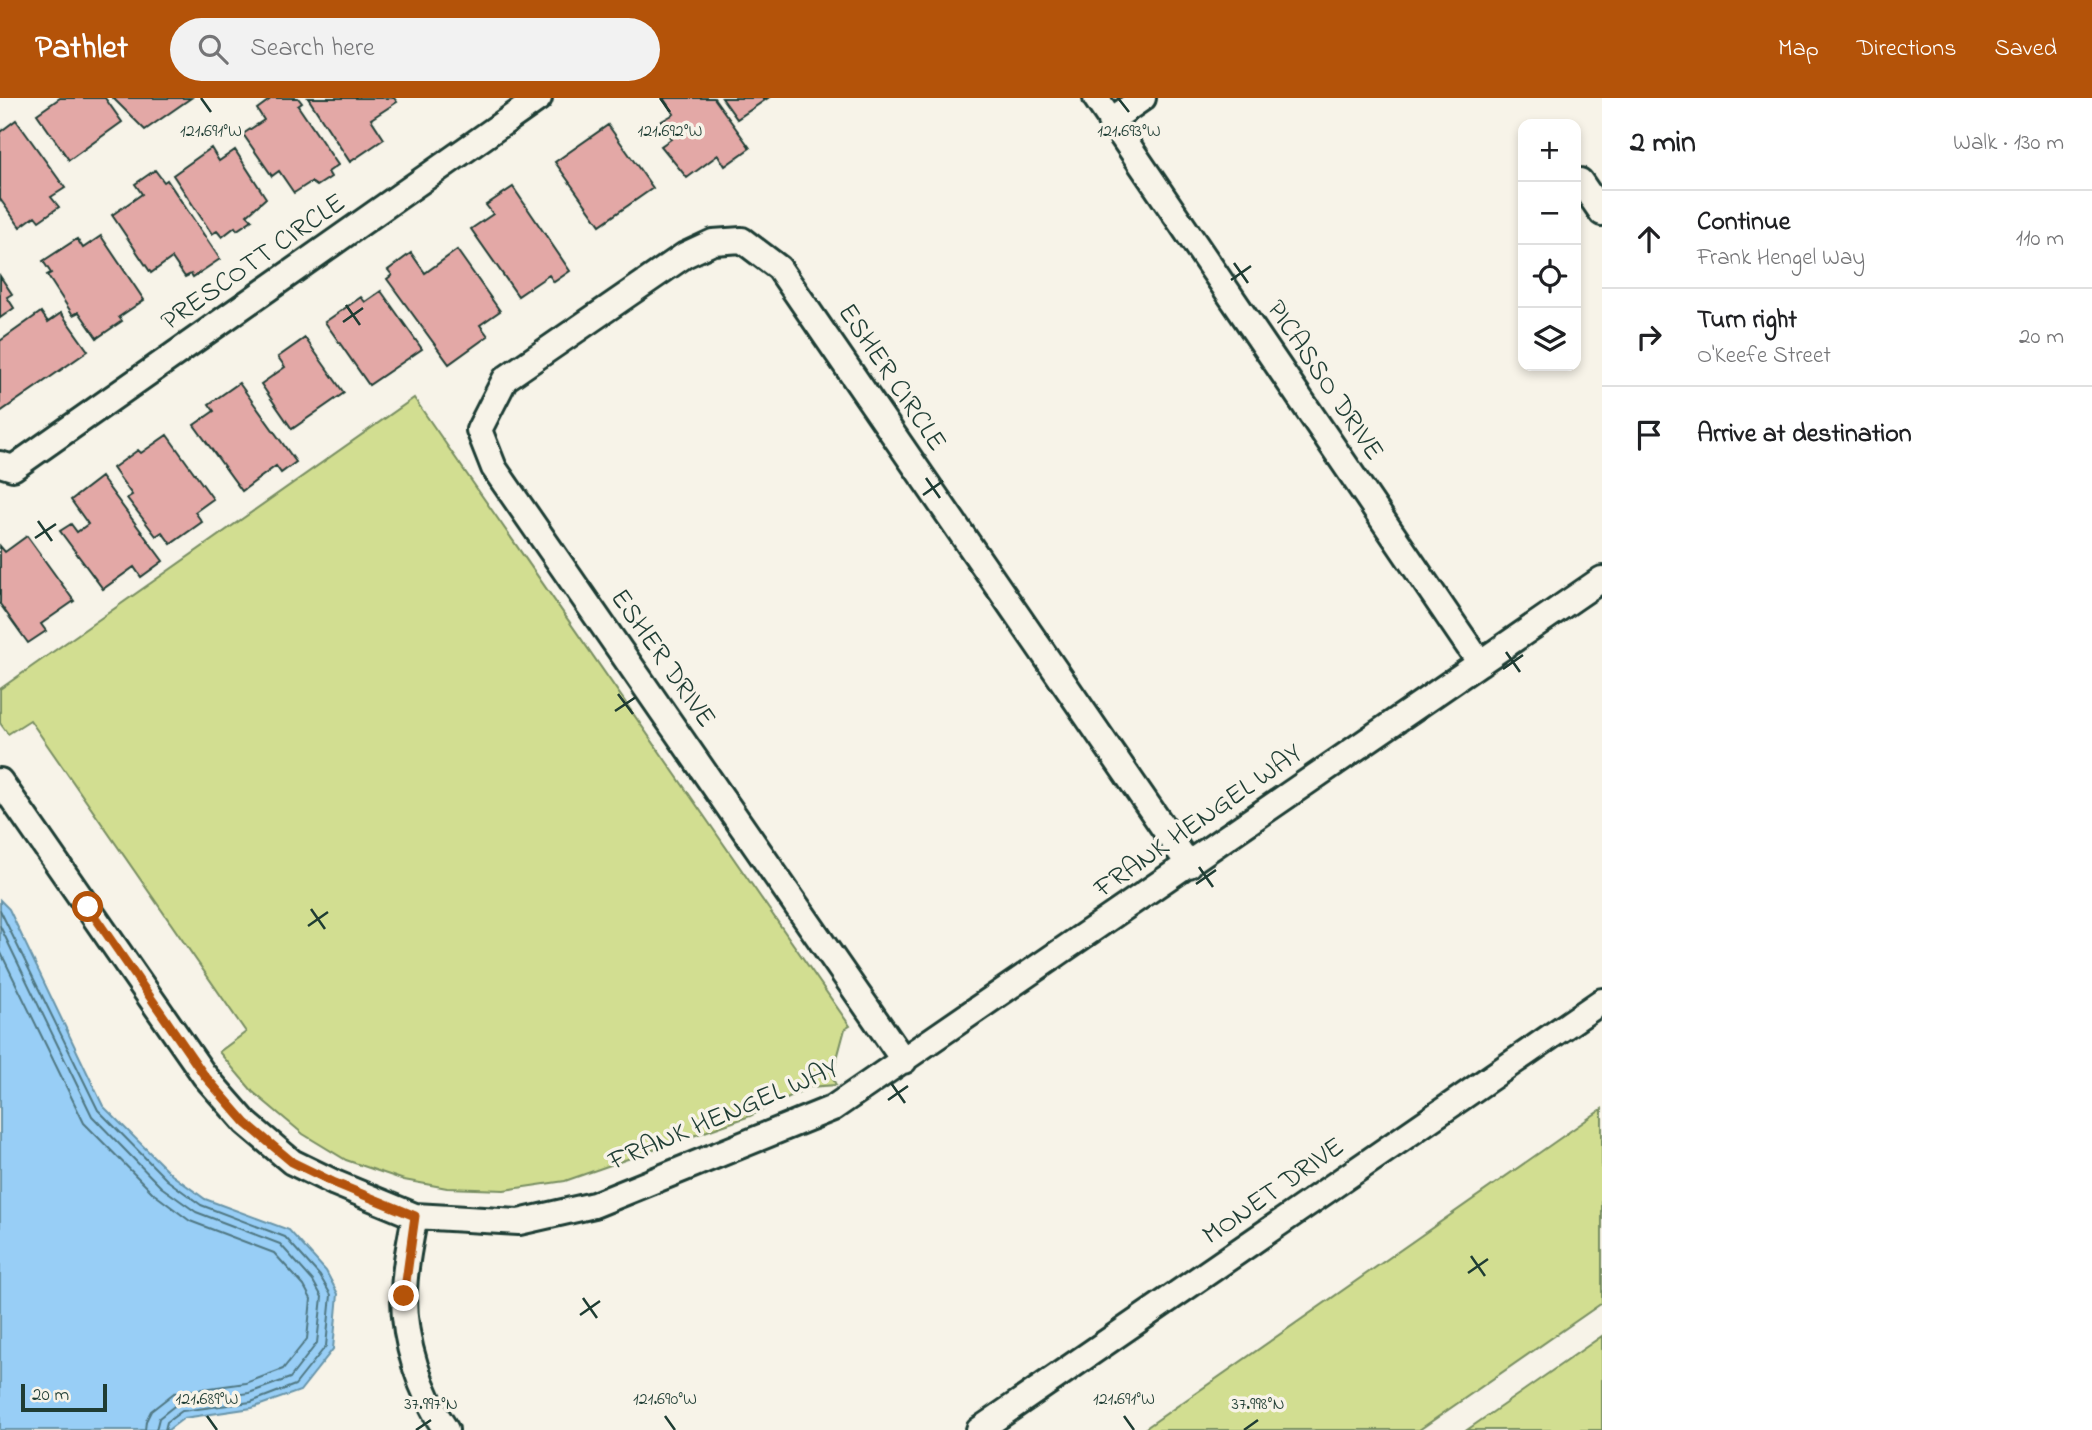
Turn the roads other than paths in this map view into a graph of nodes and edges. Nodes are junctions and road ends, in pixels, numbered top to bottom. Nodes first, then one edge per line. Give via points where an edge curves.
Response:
1 (539, 98) edge
2 (1096, 98) edge
3 (1143, 98) edge
4 (1110, 121) junction
5 (1581, 182) edge
6 (1602, 214) edge
7 (602, 312) joint
8 (0, 464) edge
9 (1602, 579) edge
10 (1480, 663) junction
11 (0, 781) edge
12 (1189, 865) junction
13 (1602, 1001) edge
14 (904, 1061) junction
15 (415, 1216) junction
16 (446, 1430) edge
17 (979, 1430) edge

1 - 8 street, PRESCOTT CIRCLE via 13,468
2 - 4 street, PICASSO DRIVE
3 - 4 street
4 - 10 street, PICASSO DRIVE
5 - 6 street
7 - 12 street, ESHER CIRCLE via 685,255 713,242 742,240 779,268
7 - 14 street, ESHER DRIVE via 505,379 479,430 494,468
9 - 10 street, FRANK HENGEL WAY
10 - 12 street, FRANK HENGEL WAY
11 - 15 street, FRANK HENGEL WAY via 204,1075 246,1123 292,1162
12 - 14 street, FRANK HENGEL WAY
13 - 17 street, MONET DRIVE
14 - 15 street, FRANK HENGEL WAY via 833,1108 594,1205 519,1222
15 - 16 street via 404,1296 408,1341 421,1381

